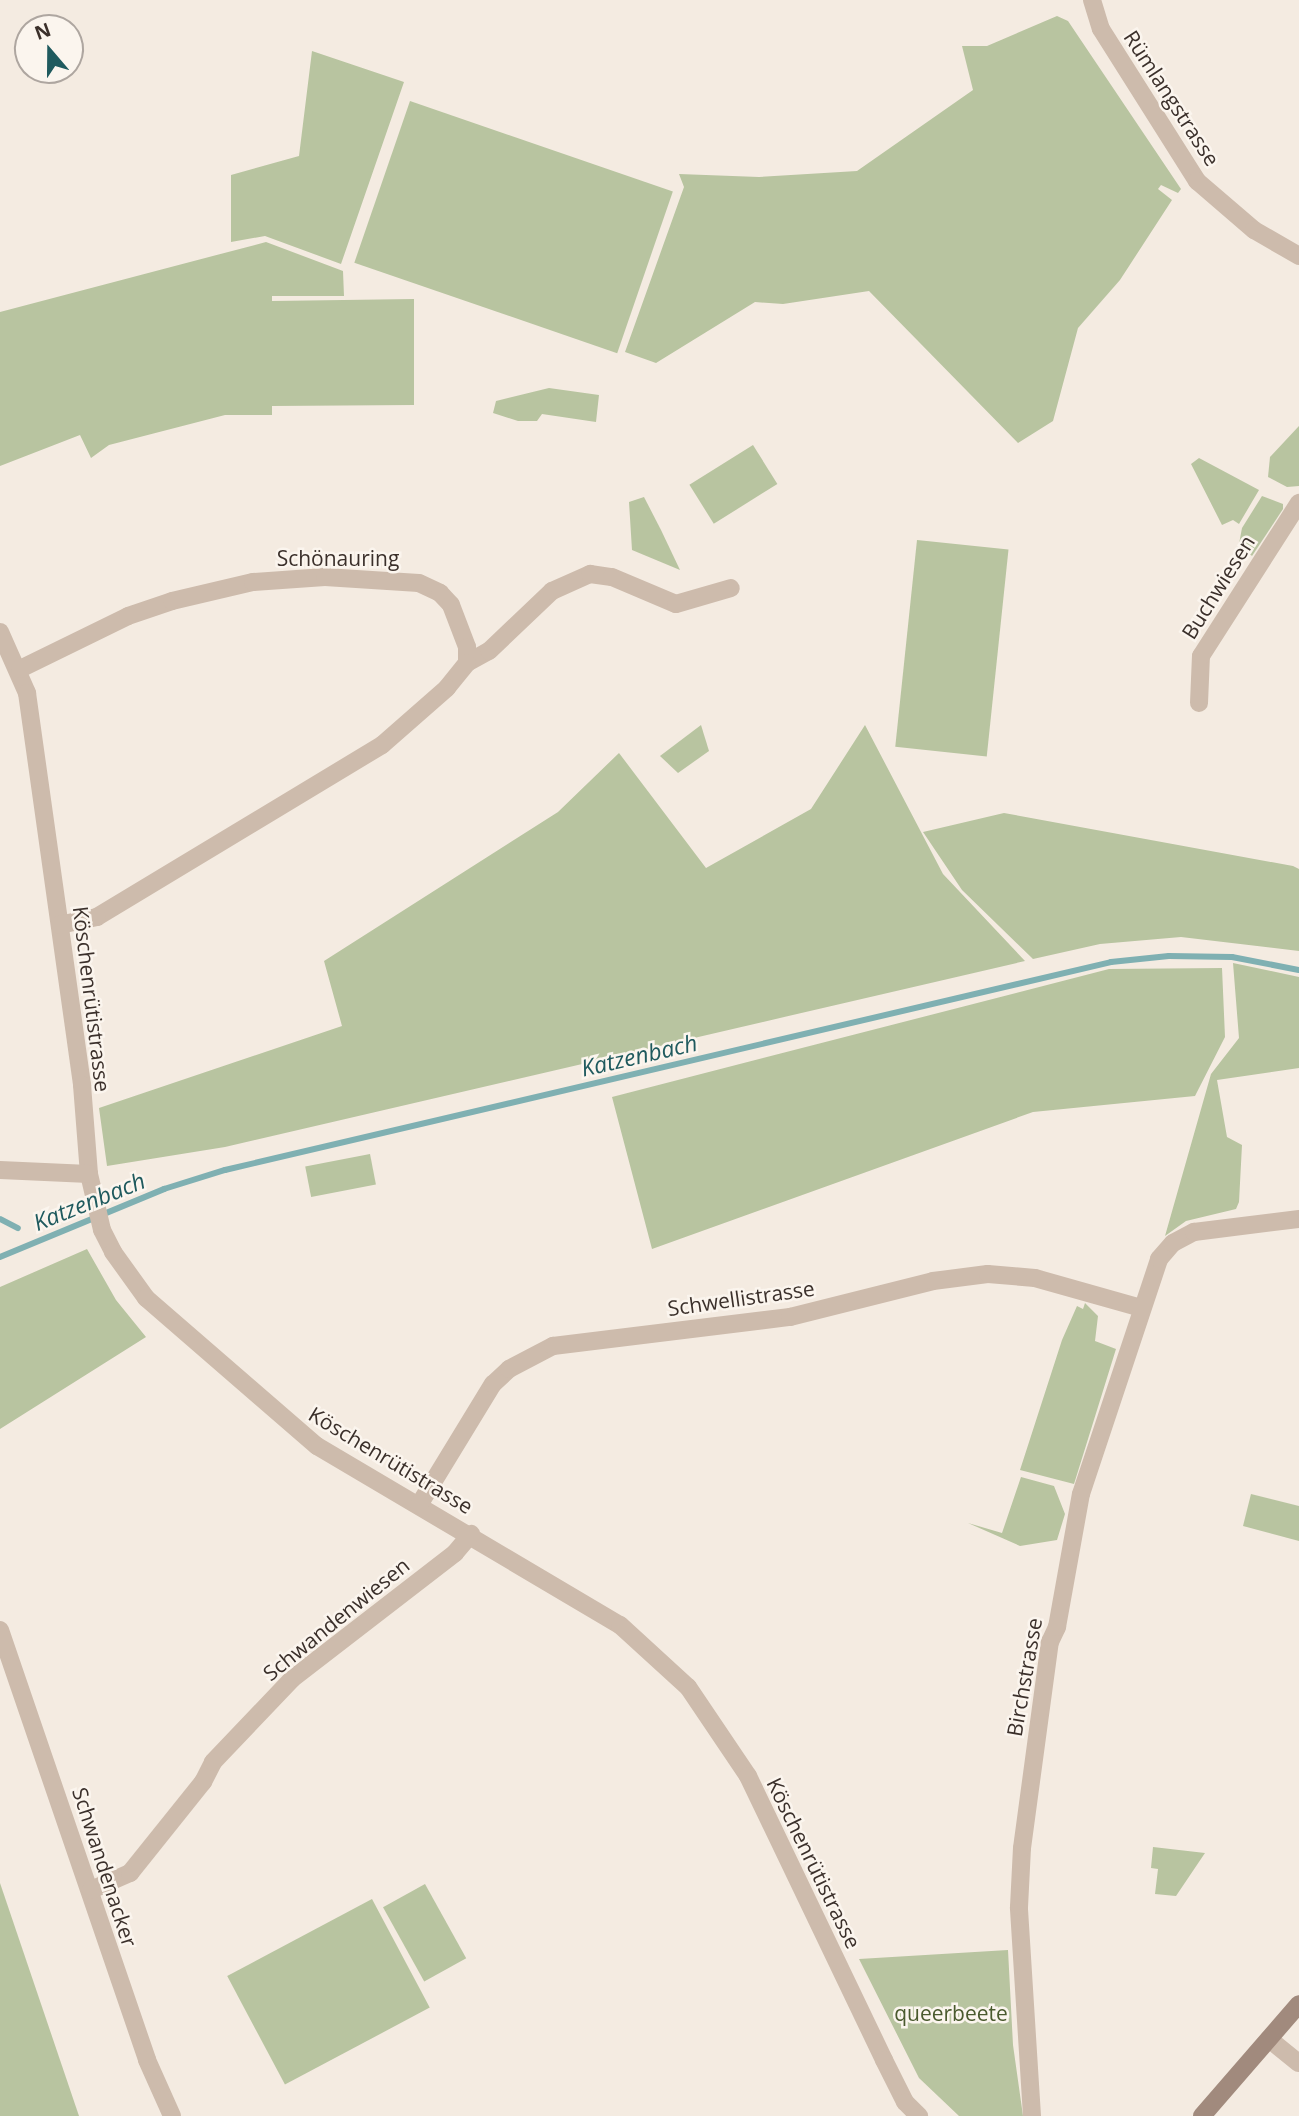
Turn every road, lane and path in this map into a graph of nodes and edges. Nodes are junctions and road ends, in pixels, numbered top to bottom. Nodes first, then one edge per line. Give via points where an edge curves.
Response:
1 (1092, 0) edge
2 (1299, 256) edge
3 (1299, 503) edge
4 (731, 589) dead end
5 (0, 632) edge
6 (467, 663) junction
7 (20, 668) junction
8 (1199, 703) dead end
9 (60, 925) junction
10 (0, 1170) edge
11 (89, 1174) junction
12 (1299, 1219) edge
13 (1141, 1308) junction
14 (419, 1505) junction
15 (471, 1534) junction
16 (0, 1630) edge
17 (91, 1890) junction
18 (1299, 2004) edge
19 (1269, 2039) junction
20 (1299, 2063) edge
21 (172, 2116) edge
22 (919, 2116) edge
23 (1032, 2116) edge
24 (1202, 2116) edge

1 - 2 street, Rümlangstrasse via 1101,29 1197,181 1254,230
3 - 8 street, Buchwiesen via 1201,656
4 - 6 street via 676,604 612,577 590,574 552,592 489,651
5 - 7 street, Köschenrütistrasse
6 - 7 street, Schönauring via 464,632 440,593 400,579 325,577 253,582 172,601 128,616
6 - 9 street via 399,732 350,765 97,917
7 - 9 street, Köschenrütistrasse
9 - 11 street, Köschenrütistrasse
10 - 11 street
11 - 14 street, Köschenrütistrasse via 102,1230 146,1298 317,1446
12 - 13 street, Birchstrasse via 1194,1232 1173,1243 1159,1259
13 - 14 street, Schwellistrasse via 1035,1278 988,1274 933,1281 790,1317 554,1346 520,1362 493,1384
13 - 23 street, Birchstrasse via 1081,1493 1057,1627 1050,1642 1033,1762 1019,1907
14 - 15 street, Köschenrütistrasse
15 - 17 street, Schwandenwiesen via 455,1553 292,1679 212,1762 203,1782 130,1873
15 - 22 street, Köschenrütistrasse via 620,1625 688,1687 748,1776 905,2102
16 - 17 street, Schwandenacker
17 - 21 street, Schwandenacker via 147,2060
18 - 19 street
19 - 20 street
19 - 24 street

